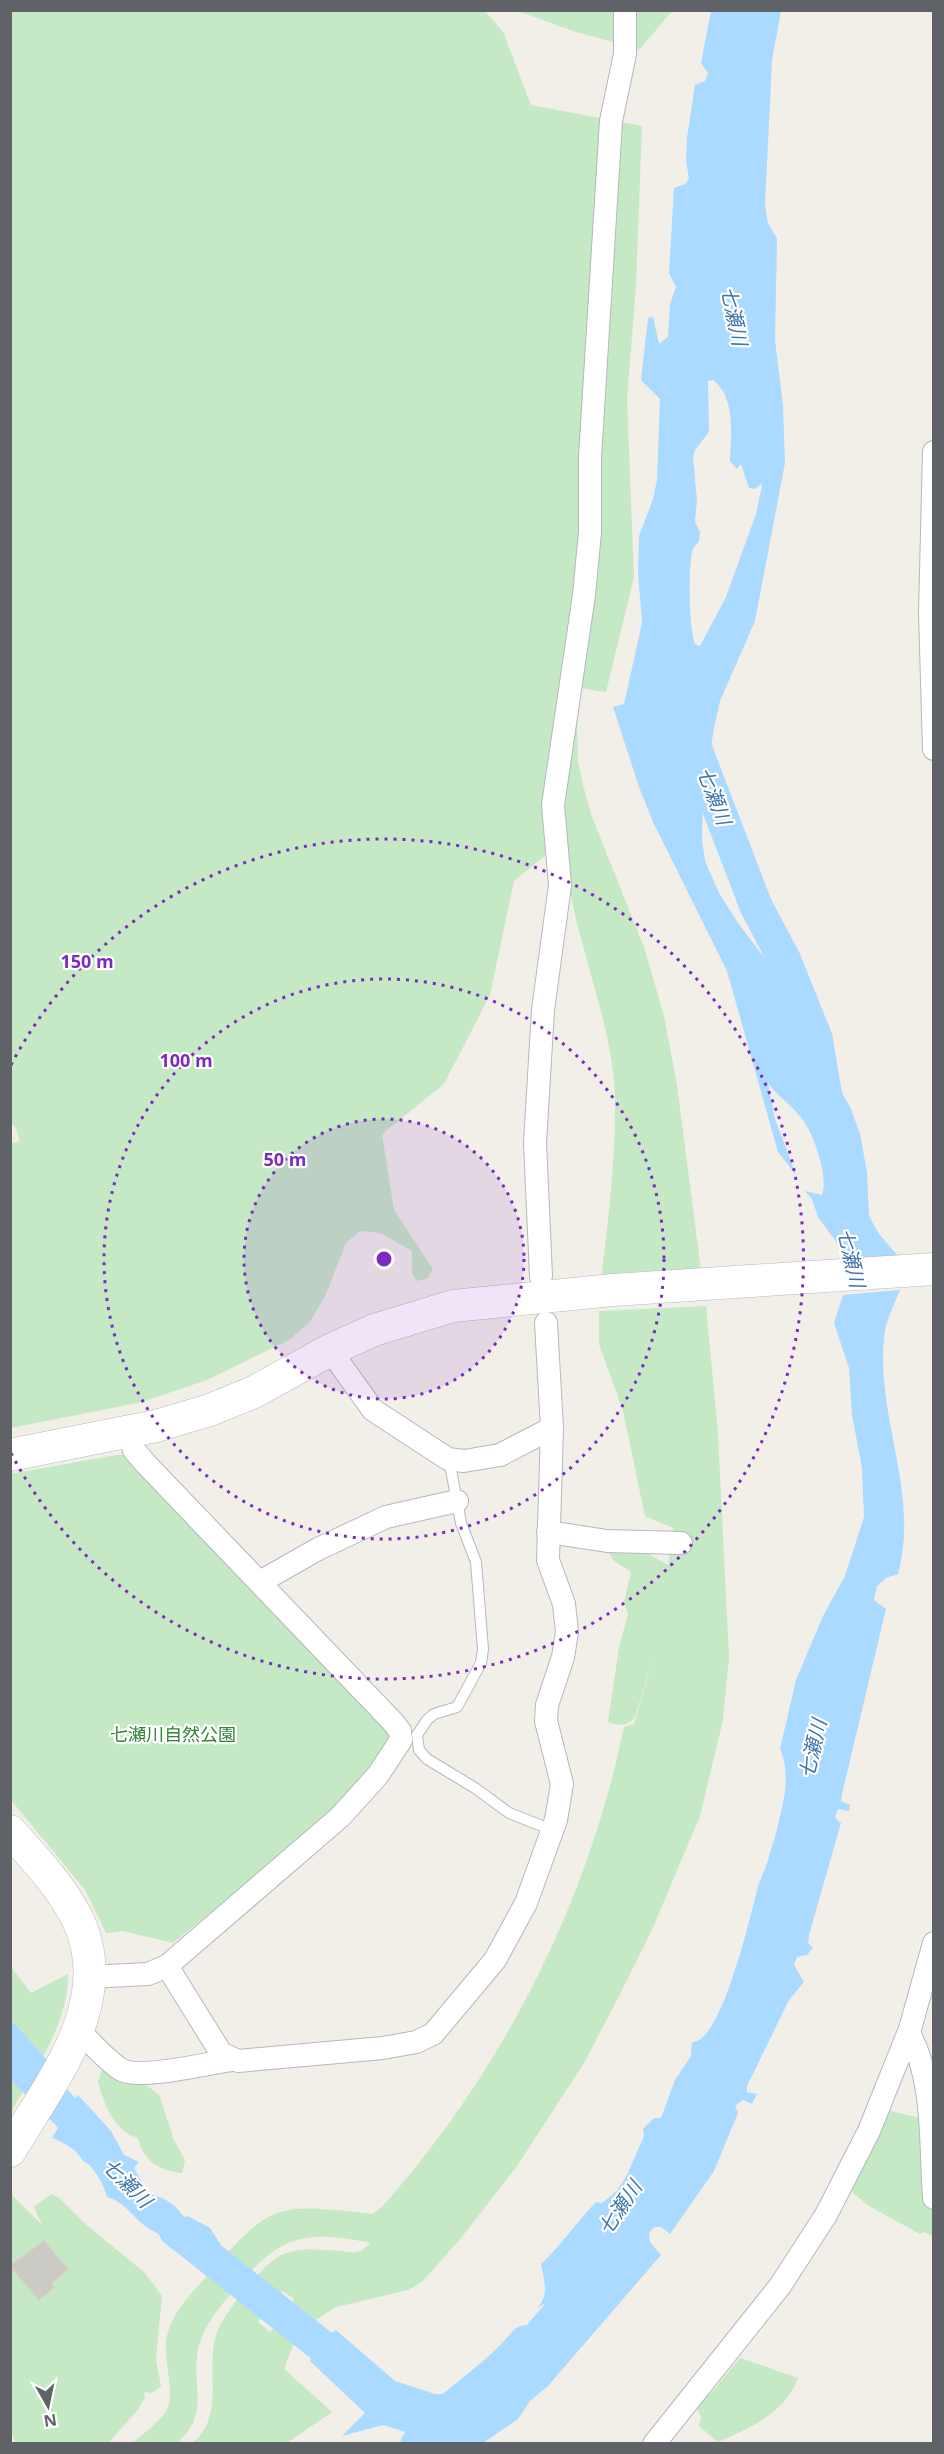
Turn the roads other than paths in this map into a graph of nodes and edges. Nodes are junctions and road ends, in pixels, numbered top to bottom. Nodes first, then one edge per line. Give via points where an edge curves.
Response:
1 (625, 10) edge
2 (933, 452) edge
3 (933, 749) edge
4 (933, 1269) edge
5 (541, 1276) dead end
6 (546, 1323) dead end
7 (330, 1350) junction
8 (552, 1428) junction
9 (130, 1431) junction
10 (10, 1455) edge
11 (448, 1459) junction
12 (457, 1501) junction
13 (548, 1532) junction
14 (681, 1543) dead end
15 (260, 1582) junction
16 (409, 1735) junction
17 (10, 1830) edge
18 (552, 1830) junction
19 (933, 1943) edge
20 (167, 1966) junction
21 (89, 1977) junction
22 (79, 2031) junction
23 (909, 2033) junction
24 (231, 2060) junction
25 (929, 2091) edge
26 (10, 2151) edge
27 (933, 2198) edge
28 (654, 2444) edge

1 - 5 street via 624,54 611,121 584,595 553,805 560,885 543,1010 535,1143
2 - 3 street via 930,613
4 - 7 street via 453,1306 394,1322
6 - 8 street
7 - 9 street via 235,1401
7 - 11 street via 373,1410
8 - 11 street via 500,1455 464,1461
8 - 13 street
9 - 10 street
9 - 15 street via 134,1450 146,1464
11 - 12 lane
12 - 15 street via 386,1516
12 - 16 lane via 464,1534 476,1562 483,1656 457,1707 434,1714
13 - 14 street via 607,1541
13 - 18 street via 548,1564 562,1598 567,1632 546,1713 562,1784
15 - 16 street
16 - 18 lane via 427,1759 509,1813
16 - 20 street via 340,1817
17 - 21 street via 72,1908 82,1930
18 - 24 street via 526,1903 503,1950 433,2034 416,2042 383,2048
19 - 23 street
20 - 21 street via 148,1974
20 - 24 street via 221,2053
21 - 22 street
22 - 24 street via 120,2069 129,2072
22 - 26 street
23 - 25 street
23 - 28 street via 869,2131 806,2248 751,2325
25 - 27 street

